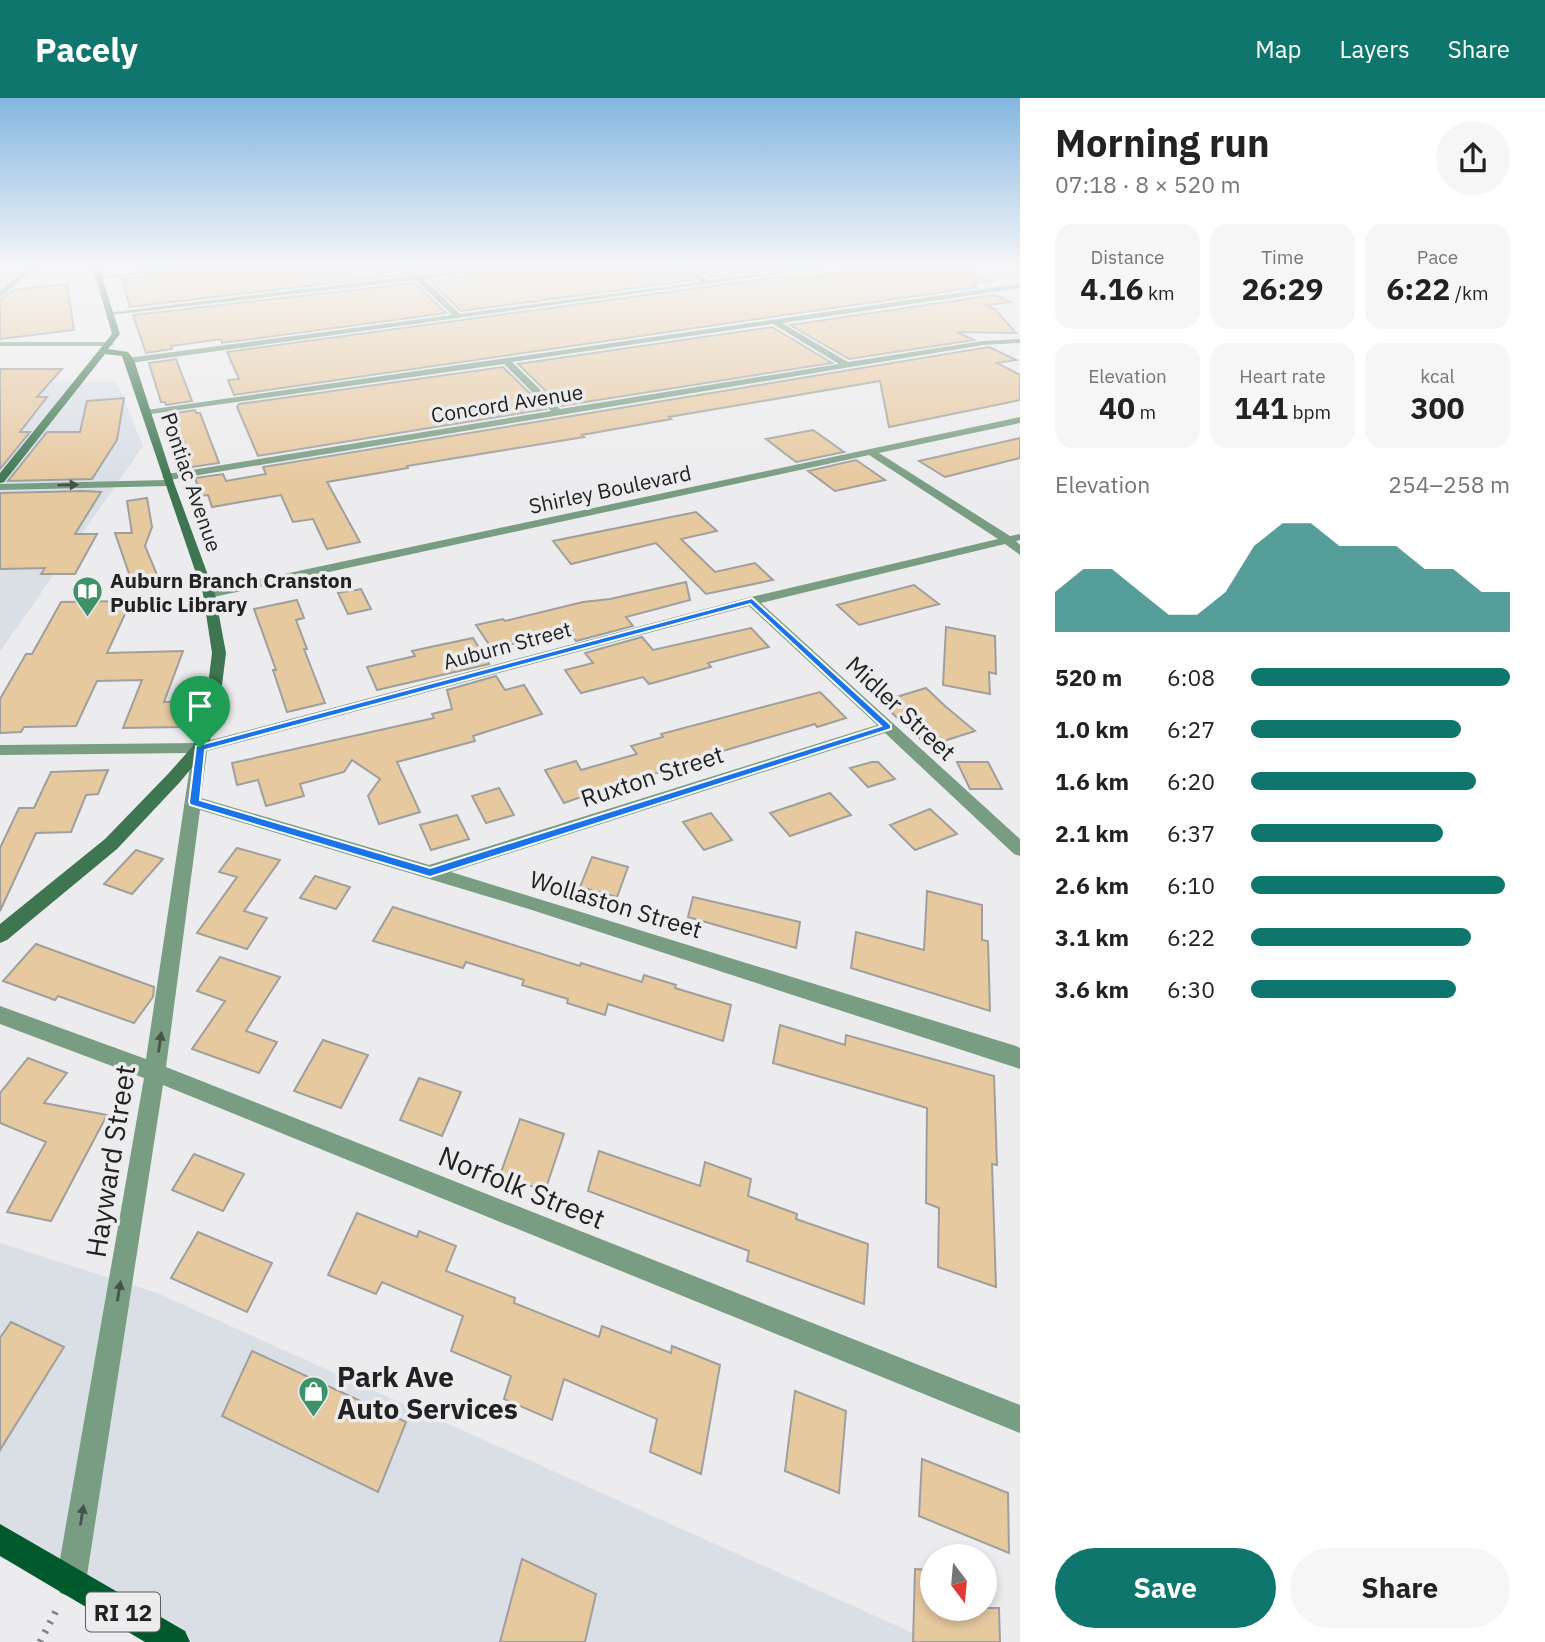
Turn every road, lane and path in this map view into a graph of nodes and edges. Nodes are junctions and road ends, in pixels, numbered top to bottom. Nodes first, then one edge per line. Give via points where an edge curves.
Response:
1 (114, 337) edge
2 (297, 337) edge
3 (663, 337) edge
4 (800, 337) edge
5 (1020, 341) edge
6 (0, 344) edge
7 (107, 347) junction
8 (130, 360) junction
9 (505, 360) junction
10 (848, 365) junction
11 (557, 412) junction
12 (147, 413) junction
13 (1020, 420) edge
14 (873, 453) junction
15 (0, 480) edge
16 (168, 480) junction
17 (0, 487) edge
18 (1016, 540) edge
19 (1020, 551) edge
20 (208, 594) junction
21 (752, 601) junction
22 (888, 727) junction
23 (200, 748) junction
24 (0, 750) edge
25 (194, 802) junction
26 (1020, 849) edge
27 (430, 872) junction
28 (0, 935) edge
29 (0, 1015) edge
30 (1020, 1059) edge
31 (155, 1072) junction
32 (1020, 1419) edge
33 (0, 1539) edge
34 (71, 1582) junction
35 (40, 1642) edge
36 (174, 1642) edge

1 - 7 street
2 - 8 street
3 - 9 street
4 - 10 street
5 - 10 street, Concord Avenue
6 - 7 street
7 - 8 street
7 - 15 street
8 - 12 street, Pontiac Avenue
9 - 11 street
9 - 12 street
10 - 11 street, Concord Avenue
11 - 16 street, Concord Avenue
12 - 16 street, Pontiac Avenue
13 - 14 street, Shirley Boulevard
14 - 18 street
14 - 20 street, Shirley Boulevard
17 -> 16 street, Concord Avenue
16 - 20 street, Pontiac Avenue
18 - 19 street
18 - 21 street, Auburn Street
20 - 23 street, Pontiac Avenue via 219,653 218,677
21 - 22 street, Midler Street
21 - 23 street, Auburn Street
22 - 26 street, Midler Street
22 - 27 street, Ruxton Street
23 - 24 street, Auburn Street
23 - 25 street, Hayward Street
23 - 28 street, Pontiac Avenue via 111,844
25 - 27 street, Wollaston Street
31 -> 25 street, Hayward Street
27 - 30 street, Wollaston Street
29 - 31 street, Norfolk Street
31 - 32 street, Norfolk Street
34 -> 31 street, Hayward Street
33 - 34 main road, RI 12
34 - 35 path
34 - 36 main road, RI 12

